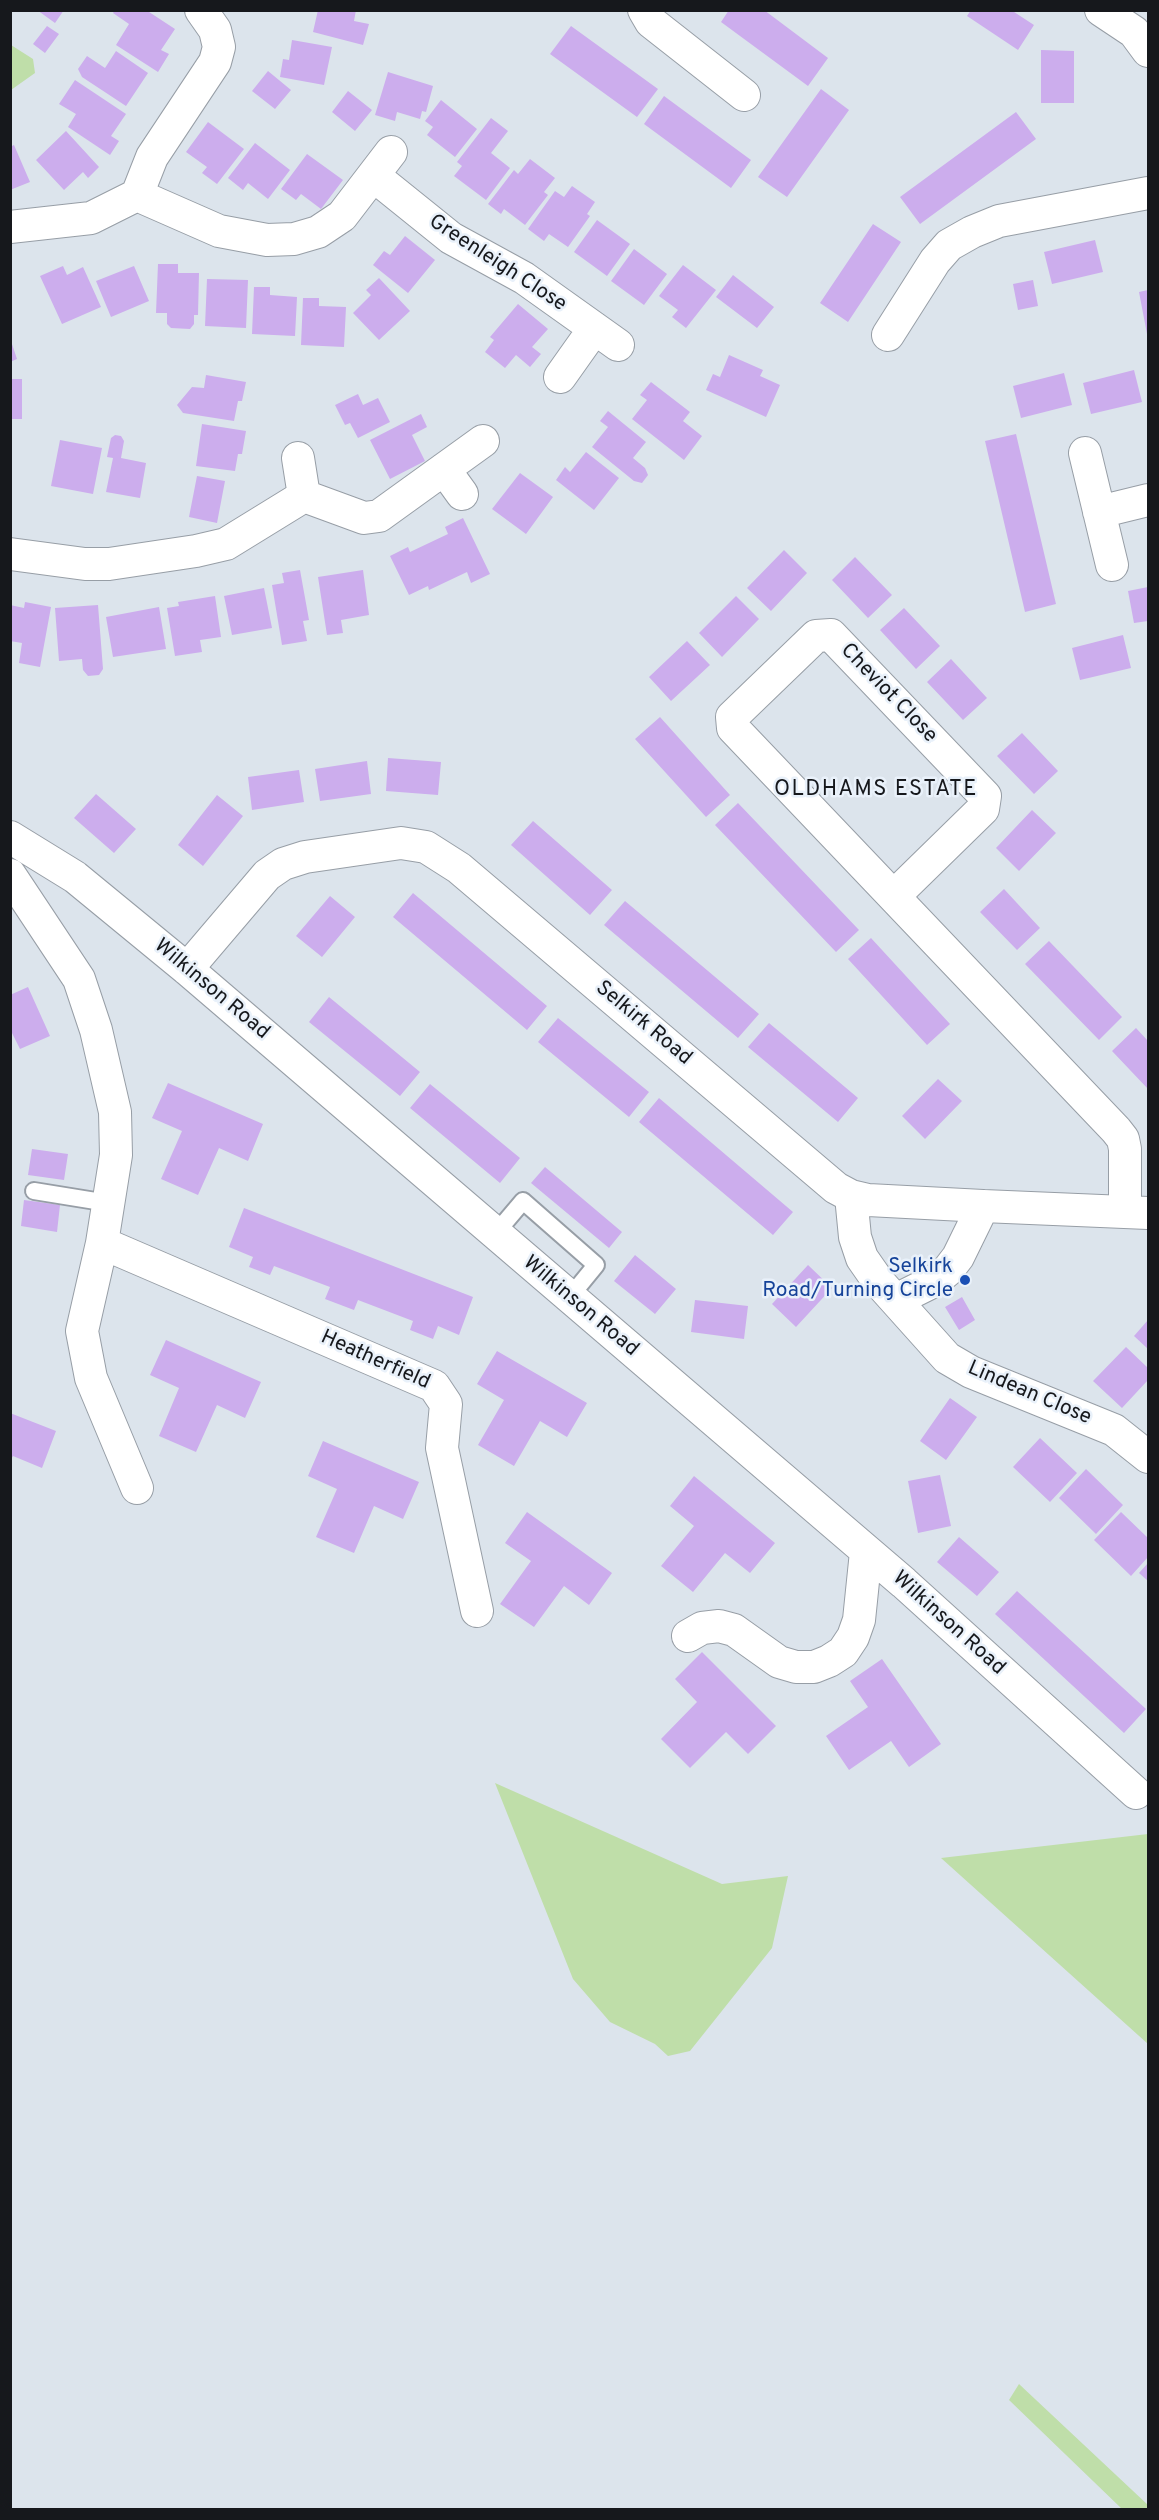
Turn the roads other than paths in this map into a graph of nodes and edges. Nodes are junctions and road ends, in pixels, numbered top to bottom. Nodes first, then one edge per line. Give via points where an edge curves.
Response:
1 (201, 10) edge
2 (644, 10) edge
3 (1101, 10) edge
4 (1144, 34) edge
5 (744, 95) dead end
6 (1149, 193) edge
7 (137, 195) junction
8 (10, 227) edge
9 (888, 335) dead end
10 (560, 377) dead end
11 (483, 441) dead end
12 (1085, 453) dead end
13 (298, 458) dead end
14 (444, 469) junction
15 (462, 494) dead end
16 (304, 496) junction
17 (1149, 500) edge
18 (1099, 512) junction
19 (10, 554) edge
20 (1112, 564) dead end
21 (10, 837) edge
22 (10, 875) edge
23 (894, 896) junction
24 (187, 969) junction
25 (34, 1191) dead end
26 (851, 1196) junction
27 (108, 1203) junction
28 (983, 1206) junction
29 (1137, 1212) edge
30 (495, 1234) junction
31 (102, 1243) junction
32 (569, 1298) junction
33 (896, 1300) junction
34 (1147, 1453) edge
35 (137, 1488) dead end
36 (867, 1552) junction
37 (477, 1611) dead end
38 (688, 1636) dead end
39 (1136, 1793) dead end

1 - 7 street via 215,30 219,47 215,62 152,157
2 - 5 street via 651,22
3 - 4 street
6 - 9 street via 999,221 972,232 949,246 935,261
7 - 8 street via 91,218
7 - 10 street, Greenleigh Close via 219,231 267,240 294,239 318,232 342,216 382,164 451,238 524,278 606,337
11 - 14 street
12 - 18 street
13 - 16 street
14 - 15 street
14 - 16 street via 379,516 364,518
16 - 19 street via 226,543 196,551 109,564
17 - 18 street
18 - 20 street
21 - 24 street, Wilkinson Road via 75,877
22 - 27 street via 79,979 96,1030 115,1112 116,1155
23 - 23 street, Cheviot Close via 733,728 732,717 816,636 831,635 985,796 983,809
23 - 29 street, Cheviot Close via 1123,1139
24 - 26 street, Selkirk Road via 267,875 283,864 305,857 401,843 426,847 459,868 836,1188
24 - 30 street, Wilkinson Road
25 - 27 lane
26 - 28 street, Selkirk Road
26 - 33 street, Lindean Close via 855,1238 862,1258
27 - 31 street
28 - 29 street, Selkirk Road
28 - 33 street via 948,1270
30 - 32 street, Wilkinson Road
30 - 32 lane via 522,1201 596,1265
31 - 35 street via 82,1331 85,1358
31 - 37 street, Heatherfield via 434,1386 446,1404 442,1448
32 - 36 street, Wilkinson Road
33 - 34 street, Lindean Close via 947,1358 971,1372 1114,1430
36 - 38 street via 859,1620 843,1652 829,1661 814,1667 779,1662 734,1630 719,1626 702,1628
36 - 39 street, Wilkinson Road

